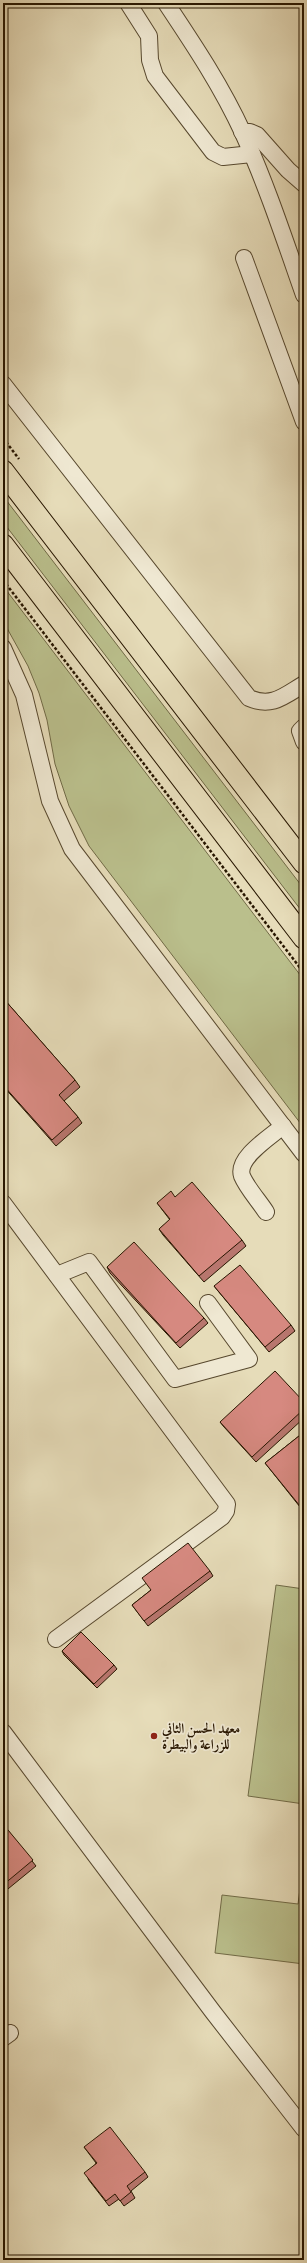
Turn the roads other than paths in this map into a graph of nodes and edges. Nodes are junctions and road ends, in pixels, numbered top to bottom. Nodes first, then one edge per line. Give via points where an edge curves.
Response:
1 (128, 3) edge
2 (166, 3) edge
3 (242, 132) junction
4 (252, 154) junction
5 (304, 184) edge
6 (244, 258) dead end
7 (304, 295) edge
8 (3, 384) edge
9 (304, 422) edge
10 (3, 471) edge
11 (3, 545) edge
12 (3, 648) edge
13 (304, 684) edge
14 (304, 727) edge
15 (304, 742) edge
16 (304, 863) edge
17 (304, 938) edge
18 (283, 1126) junction
19 (304, 1154) edge
20 (3, 1203) edge
21 (266, 1212) dead end
22 (57, 1275) junction
23 (208, 1303) dead end
24 (56, 1639) dead end
25 (3, 1732) edge
26 (304, 2129) edge

1 - 4 street via 149,36 150,60 155,76 210,148 222,157
2 - 3 street via 220,89
3 - 4 street
3 - 5 street via 257,135
4 - 7 street
6 - 9 street
8 - 13 street via 249,698 259,703 270,703
10 - 16 main road
11 - 17 main road
12 - 18 street via 26,701 50,801 72,849
14 - 15 street via 300,731
18 - 19 street
18 - 21 street via 242,1162 242,1176
20 - 22 street
22 - 23 street via 89,1262 175,1379 249,1359
22 - 24 street via 227,1504 222,1517
25 - 26 street

